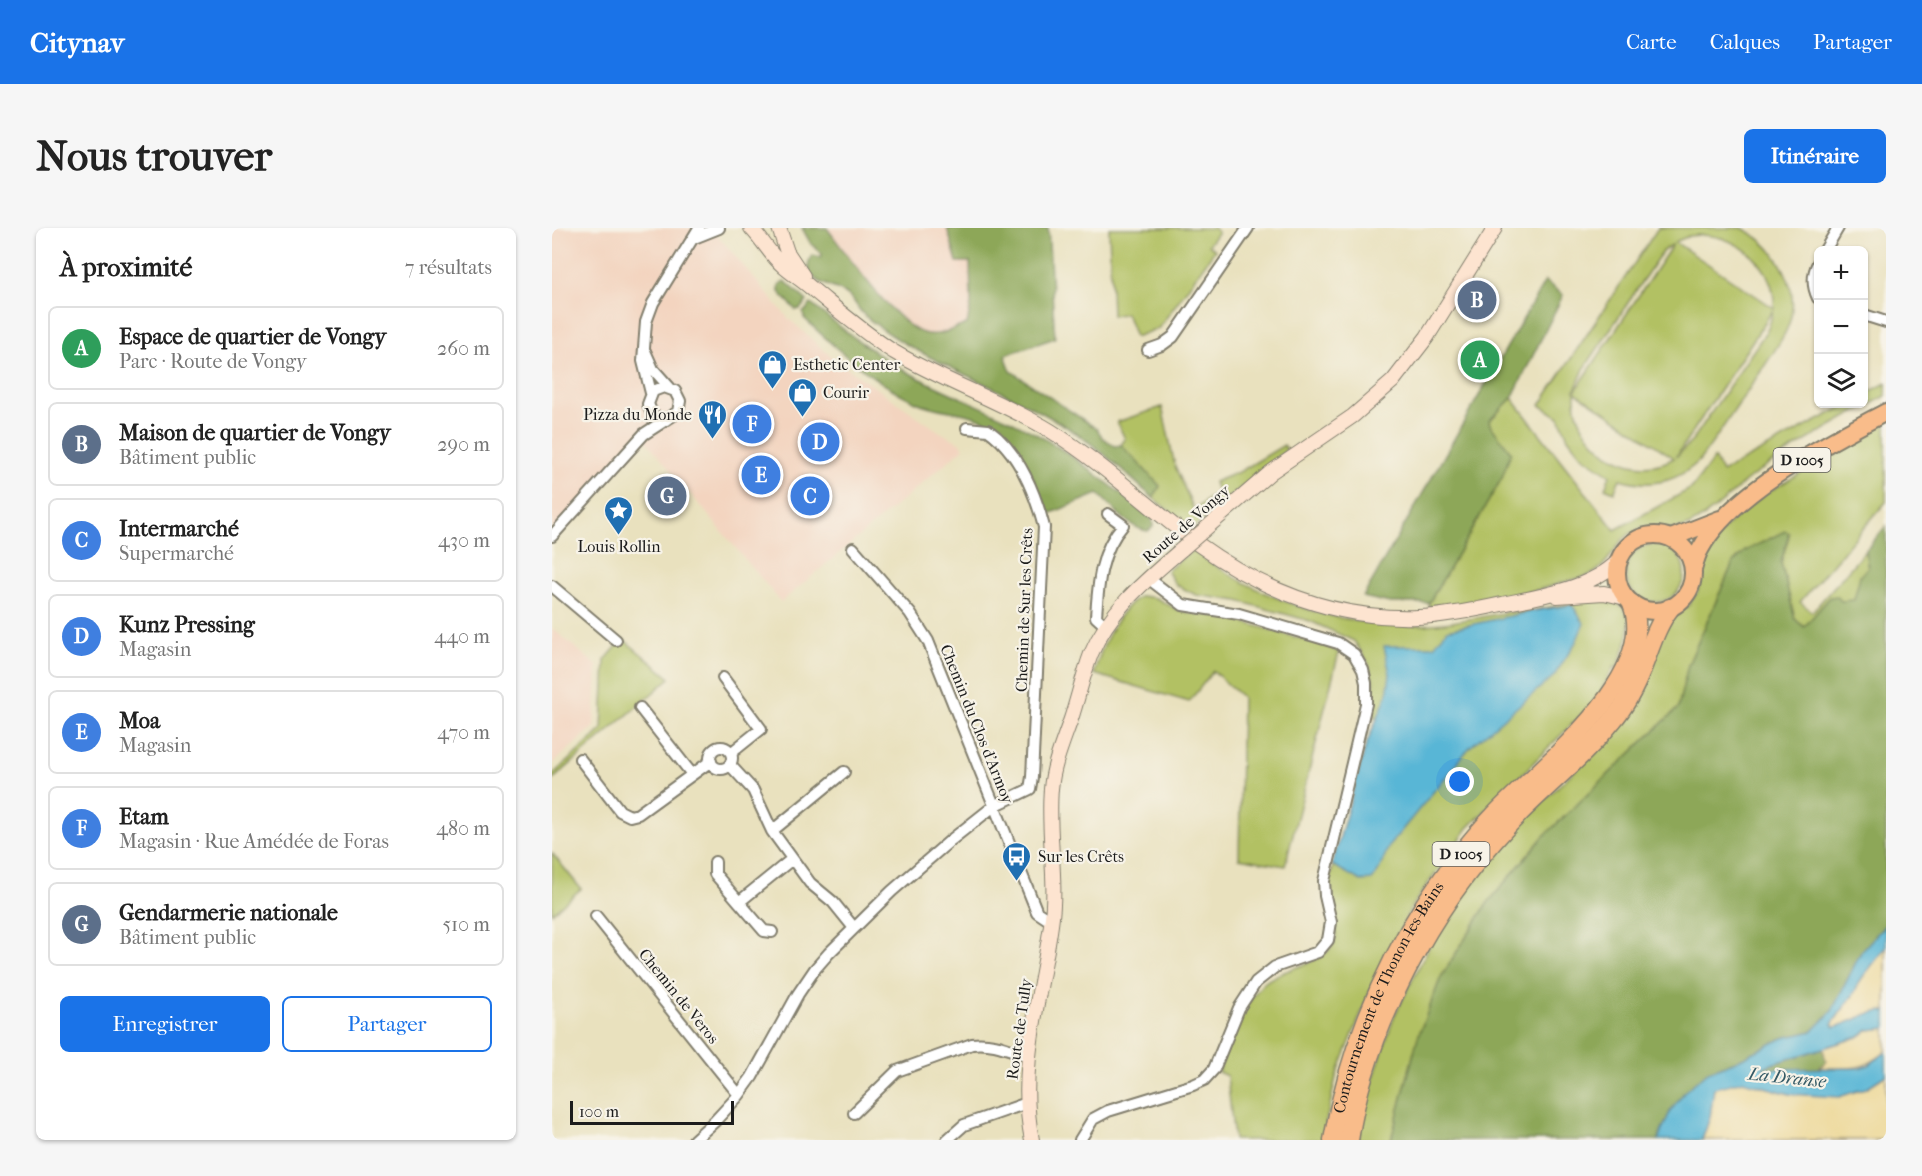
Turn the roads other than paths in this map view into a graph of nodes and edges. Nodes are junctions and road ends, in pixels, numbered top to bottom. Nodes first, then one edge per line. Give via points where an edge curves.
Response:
1 (719, 228) edge
2 (751, 228) edge
3 (779, 228) edge
4 (1248, 228) edge
5 (1495, 228) edge
6 (1838, 228) edge
7 (697, 233) edge
8 (1828, 246) edge
9 (811, 288) junction
10 (1868, 317) edge
11 (1886, 322) edge
12 (644, 347) junction
13 (1148, 350) dead end
14 (670, 388) junction
15 (651, 393) junction
16 (650, 412) junction
17 (1886, 412) edge
18 (666, 420) junction
19 (968, 428) dead end
20 (644, 434) junction
21 (1108, 514) dead end
22 (1725, 517) junction
23 (552, 537) edge
24 (1671, 538) junction
25 (853, 548) dead end
26 (1618, 561) junction
27 (1693, 570) junction
28 (1148, 578) junction
29 (552, 586) edge
30 (1540, 597) junction
31 (1629, 601) junction
32 (1670, 608) junction
33 (1106, 626) junction
34 (616, 640) dead end
35 (723, 678) dead end
36 (640, 708) dead end
37 (731, 753) junction
38 (580, 759) dead end
39 (711, 761) junction
40 (730, 765) junction
41 (844, 772) dead end
42 (692, 773) junction
43 (994, 806) junction
44 (772, 831) junction
45 (792, 859) junction
46 (715, 862) dead end
47 (740, 902) junction
48 (596, 916) dead end
49 (1052, 922) junction
50 (854, 928) junction
51 (772, 932) dead end
52 (1029, 1056) junction
53 (739, 1095) junction
54 (1027, 1103) junction
55 (854, 1113) dead end
56 (694, 1140) edge
57 (947, 1140) edge
58 (1032, 1140) edge
59 (1080, 1140) edge
60 (1333, 1140) edge
61 (1349, 1140) edge

1 - 7 street
2 - 9 main road via 782,266
3 - 9 main road via 786,252
4 - 13 street via 1173,337
5 - 28 main road, Route de Vongy, bridge via 1427,337 1393,381 1362,410 1271,472
6 - 8 street
7 - 12 street via 653,303 646,322
9 - 30 main road via 849,321 895,352 1051,431 1198,544 1272,589 1333,609 1397,617 1440,615
10 - 11 street
12 - 14 street via 652,367
12 - 15 street via 643,364
14 - 15 street via 661,387
14 - 18 street via 678,395 680,407 676,415
15 - 16 street
16 - 18 street
16 - 20 street
17 - 22 main road, D 1005 via 1798,462
18 - 20 street
19 - 43 street, Chemin de Sur les Crêts via 988,430 1009,451 1032,492 1044,527 1030,789
20 - 23 street
21 - 33 street via 1122,525 1104,559 1098,589 1096,617
22 - 24 main road, D 1005
22 - 27 main road, D 1005 via 1701,548
24 - 26 main road via 1640,538 1624,549
24 - 27 main road via 1686,551
25 - 43 street, Chemin du Clos d'Armoy via 910,613 928,641
26 - 30 main road via 1594,578
26 - 31 main road via 1617,580
27 - 32 main road via 1686,596
28 - 33 main road, Route de Vongy
28 - 59 street via 1184,605 1239,614 1338,643 1354,654 1359,663 1367,697 1324,882 1331,928 1325,945 1311,955 1283,963 1256,982 1239,1008 1214,1069 1204,1080 1108,1111 1093,1119
29 - 34 street
30 - 31 main road via 1604,593
31 - 32 main road via 1650,611
31 - 60 highway, Contournement de Thonon-les-Bains / D 1005 via 1636,621 1635,639 1608,698 1476,836 1414,923 1359,1040
32 - 61 highway, Contournement de Thonon-les-Bains / D 1005 via 1635,685 1613,720 1499,834 1430,927 1396,991 1377,1038
33 - 49 main road, Route de Vongy via 1092,654 1053,776
35 - 37 street via 761,729
36 - 42 street
37 - 39 street via 717,748 711,753
37 - 40 street
38 - 42 street via 620,811 630,816
39 - 40 street via 719,769
39 - 42 street
40 - 44 street via 753,790
41 - 44 street
43 - 49 street, Chemin du Clos d'Armoy via 1037,912
43 - 50 street via 901,883
44 - 45 street
45 - 47 street
45 - 50 street
46 - 47 street via 715,874
47 - 51 street via 764,931
48 - 53 street, Chemin de Veros
49 - 52 main road, Route de Tully
50 - 53 street via 805,983
52 - 54 main road, Route de Tully
52 - 55 street via 984,1042 972,1044 897,1071
53 - 56 street
54 - 57 street via 964,1125
54 - 58 main road, Route de Tully

